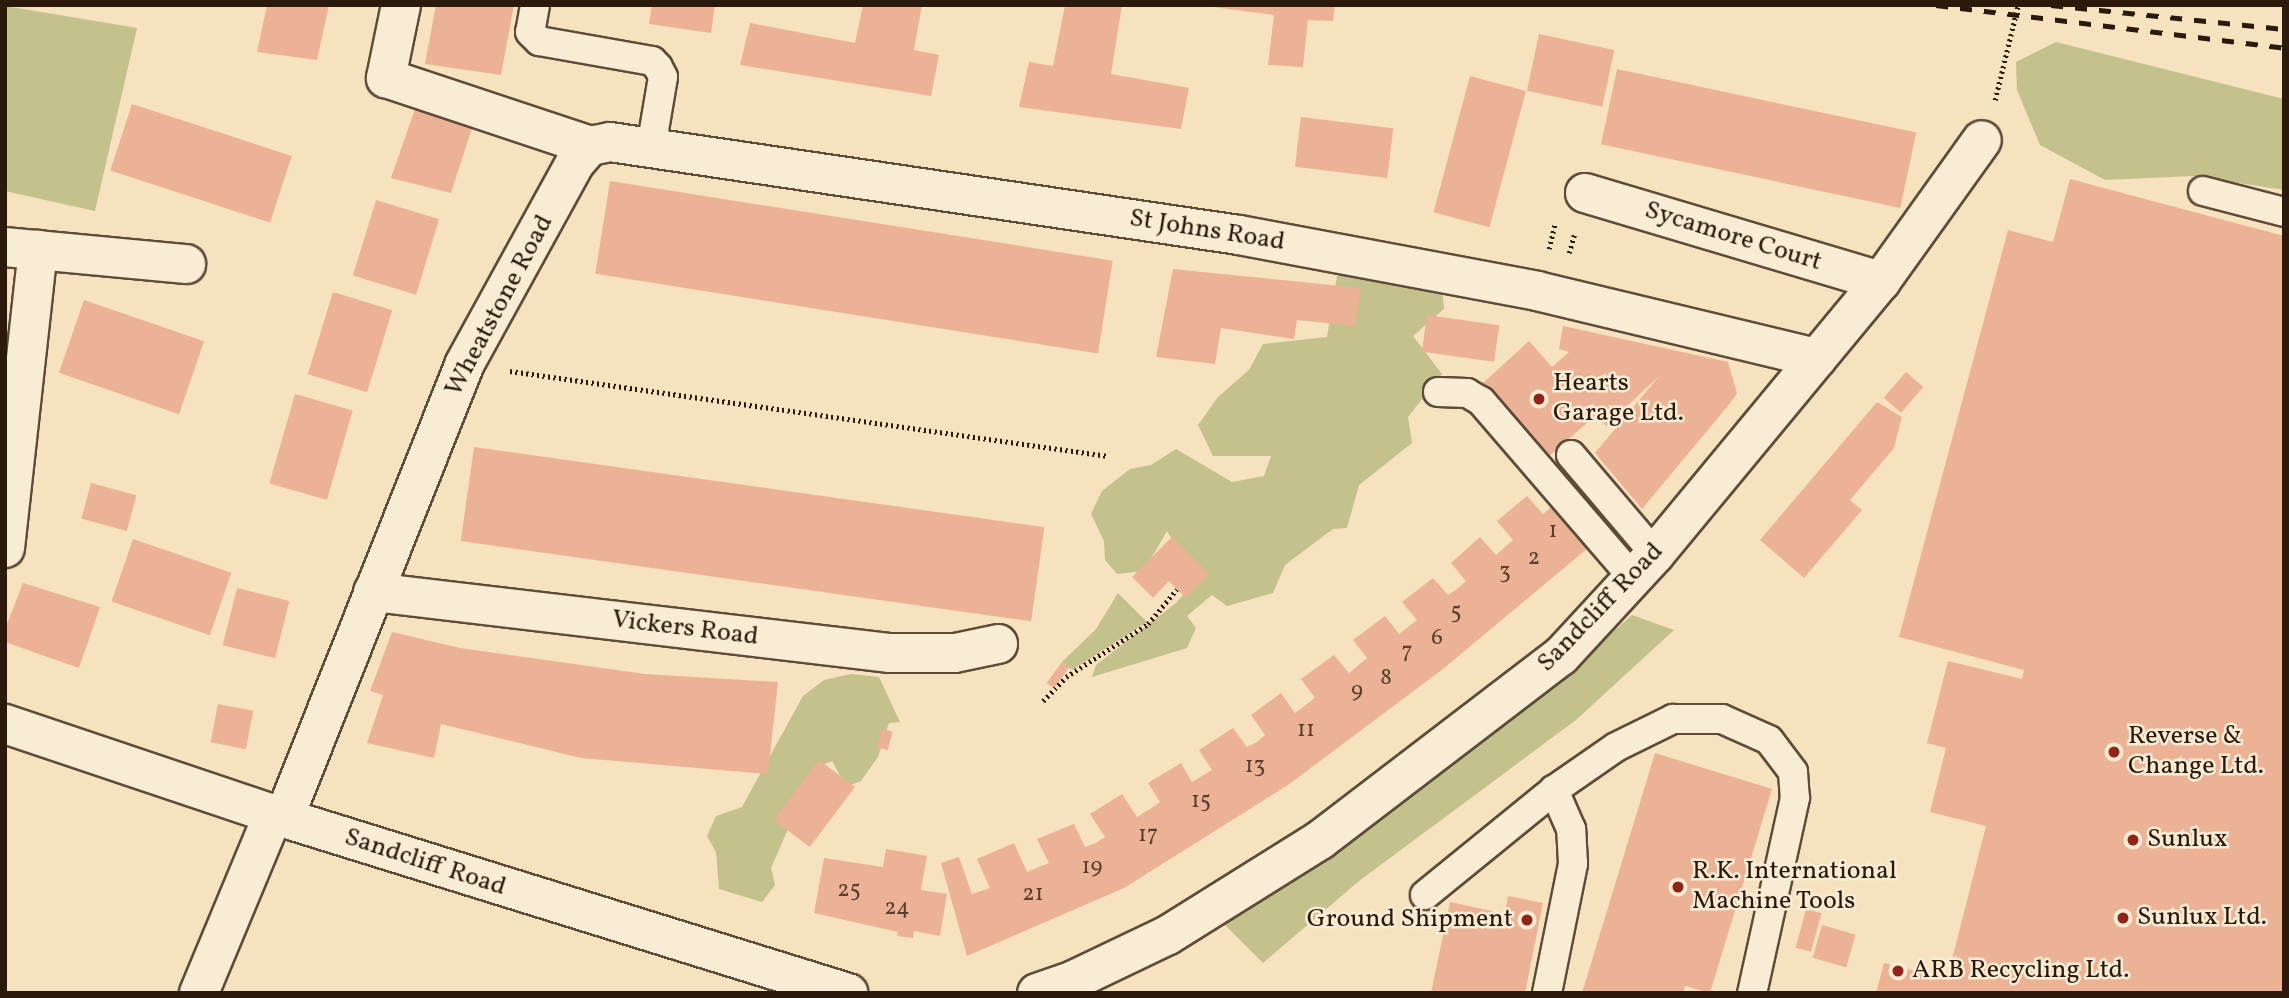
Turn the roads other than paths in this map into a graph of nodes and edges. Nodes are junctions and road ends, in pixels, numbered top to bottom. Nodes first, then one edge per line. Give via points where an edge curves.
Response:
1 (401, 5) edge
2 (535, 5) edge
3 (1982, 140) road end
4 (590, 146) junction
5 (651, 148) junction
6 (2203, 191) dead end
7 (1585, 193) dead end
8 (2284, 212) edge
9 (22, 248) edge
10 (186, 264) dead end
11 (1881, 281) junction
12 (1817, 358) junction
13 (1438, 392) dead end
14 (1571, 455) dead end
15 (5, 548) edge
16 (1644, 566) junction
17 (373, 592) junction
18 (998, 645) dead end
19 (5, 724) edge
20 (1554, 790) junction
21 (278, 817) junction
22 (1425, 895) dead end
23 (199, 993) edge
24 (848, 993) edge
25 (1037, 993) edge
26 (1547, 993) edge
27 (1752, 993) edge

1 - 4 street via 386,78
2 - 5 lane via 530,32 539,41 652,61 658,67 663,77
3 - 11 street, Sandcliff Road
4 - 5 street, St Johns Road via 610,142
4 - 17 street, Wheatstone Road via 575,163 464,365
5 - 12 street, St Johns Road via 1239,235 1537,291
6 - 8 lane
7 - 11 street, Sycamore Court
9 - 10 street
9 - 15 street
11 - 12 street, Sandcliff Road
12 - 16 street, Sandcliff Road
13 - 16 lane via 1467,393 1480,401
14 - 16 lane
16 - 25 street, Sandcliff Road via 1561,656 1320,840 1168,935 1074,981
17 - 18 street, Vickers Road via 890,653 955,653
17 - 21 street, Wheatstone Road
19 - 21 street, Sandcliff Road
20 - 22 lane
20 - 26 lane via 1571,829 1573,864
20 - 27 lane via 1616,747 1673,719 1722,719 1769,740 1793,772 1795,797
21 - 23 street, Wheatstone Road
21 - 24 street, Sandcliff Road

